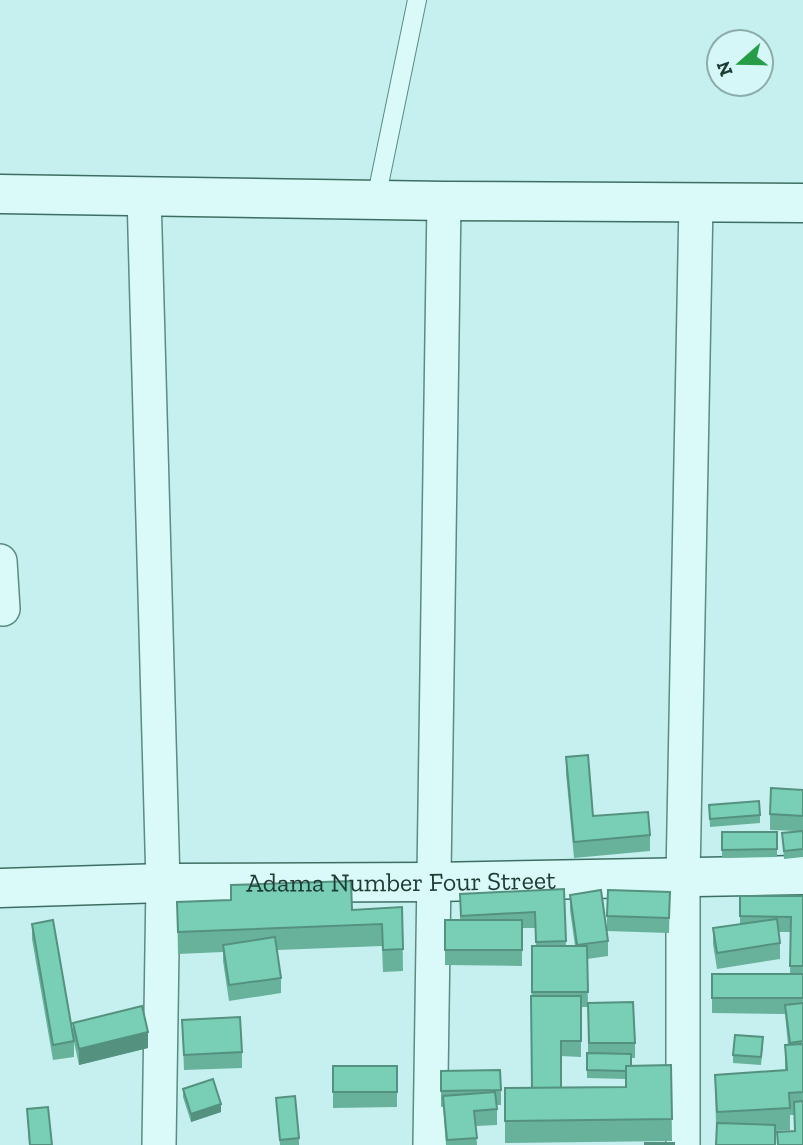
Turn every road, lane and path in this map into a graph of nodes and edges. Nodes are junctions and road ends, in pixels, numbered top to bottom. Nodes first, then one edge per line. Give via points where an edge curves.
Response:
1 (417, 0) edge
2 (0, 194) edge
3 (144, 195) junction
4 (376, 199) junction
5 (444, 201) junction
6 (696, 202) junction
7 (803, 203) edge
8 (0, 561) edge
9 (3, 609) dead end
10 (803, 875) edge
11 (683, 877) junction
12 (433, 882) junction
13 (163, 883) junction
14 (0, 888) edge
15 (159, 1145) edge
16 (429, 1145) edge
17 (683, 1145) edge

1 - 4 lane
2 - 3 street
3 - 4 street
3 - 13 street
4 - 5 street
5 - 6 street
5 - 12 street
6 - 7 street
6 - 11 street
8 - 9 street
10 - 11 street, Adama Number Four Street
11 - 12 street, Adama Number Four Street
11 - 17 street
12 - 13 street, Adama Number Four Street
12 - 16 street
13 - 14 street, Adama Number Four Street
13 - 15 street

